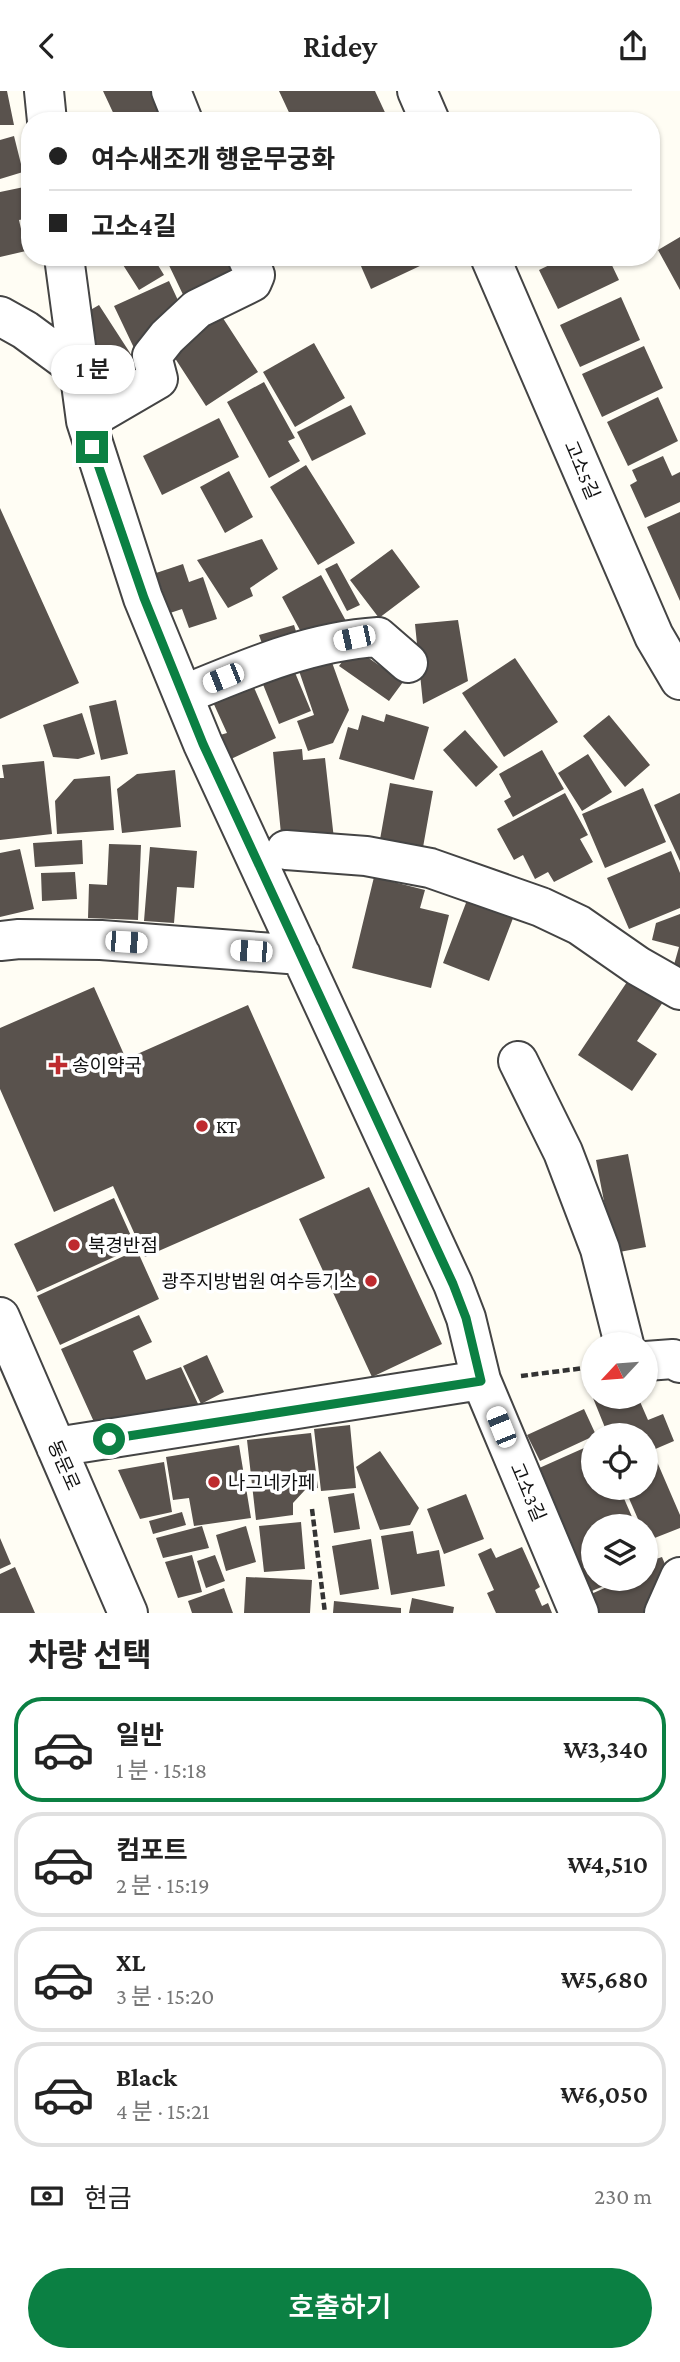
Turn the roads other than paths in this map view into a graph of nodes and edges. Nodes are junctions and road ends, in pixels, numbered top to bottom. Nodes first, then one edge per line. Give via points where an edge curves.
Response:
1 (44, 91) edge
2 (171, 91) edge
3 (417, 91) edge
4 (46, 112) edge
5 (179, 112) edge
6 (426, 112) edge
7 (65, 266) edge
8 (251, 266) edge
9 (493, 266) edge
10 (0, 316) edge
11 (78, 369) junction
12 (86, 421) junction
13 (408, 663) dead end
14 (680, 680) edge
15 (183, 695) junction
16 (286, 850) dead end
17 (0, 941) edge
18 (301, 955) junction
19 (680, 990) edge
20 (519, 1061) dead end
21 (0, 1317) edge
22 (621, 1332) edge
23 (658, 1360) edge
24 (680, 1363) edge
25 (481, 1381) junction
26 (56, 1447) junction
27 (680, 1577) edge
28 (122, 1607) edge
29 (579, 1613) edge
30 (664, 1613) edge

1 - 4 street
2 - 5 street
3 - 6 street
7 - 11 street, 고소3길
8 - 12 street via 252,282 197,309 167,337 152,356 158,379
9 - 14 street, 고소5길 via 654,636
10 - 11 street
11 - 12 street, 고소3길
12 - 15 street, 고소3길 via 144,598
13 - 15 street via 379,637 354,638 263,662
15 - 18 street, 고소3길
16 - 19 street via 366,856 430,868 541,907 579,925
17 - 18 street via 101,940
18 - 25 street, 고소3길 via 453,1284
20 - 22 street via 563,1152 600,1249
21 - 26 street, 동문로
23 - 24 street
25 - 26 street
25 - 29 street, 고소3길
26 - 28 street, 동문로
27 - 30 street

